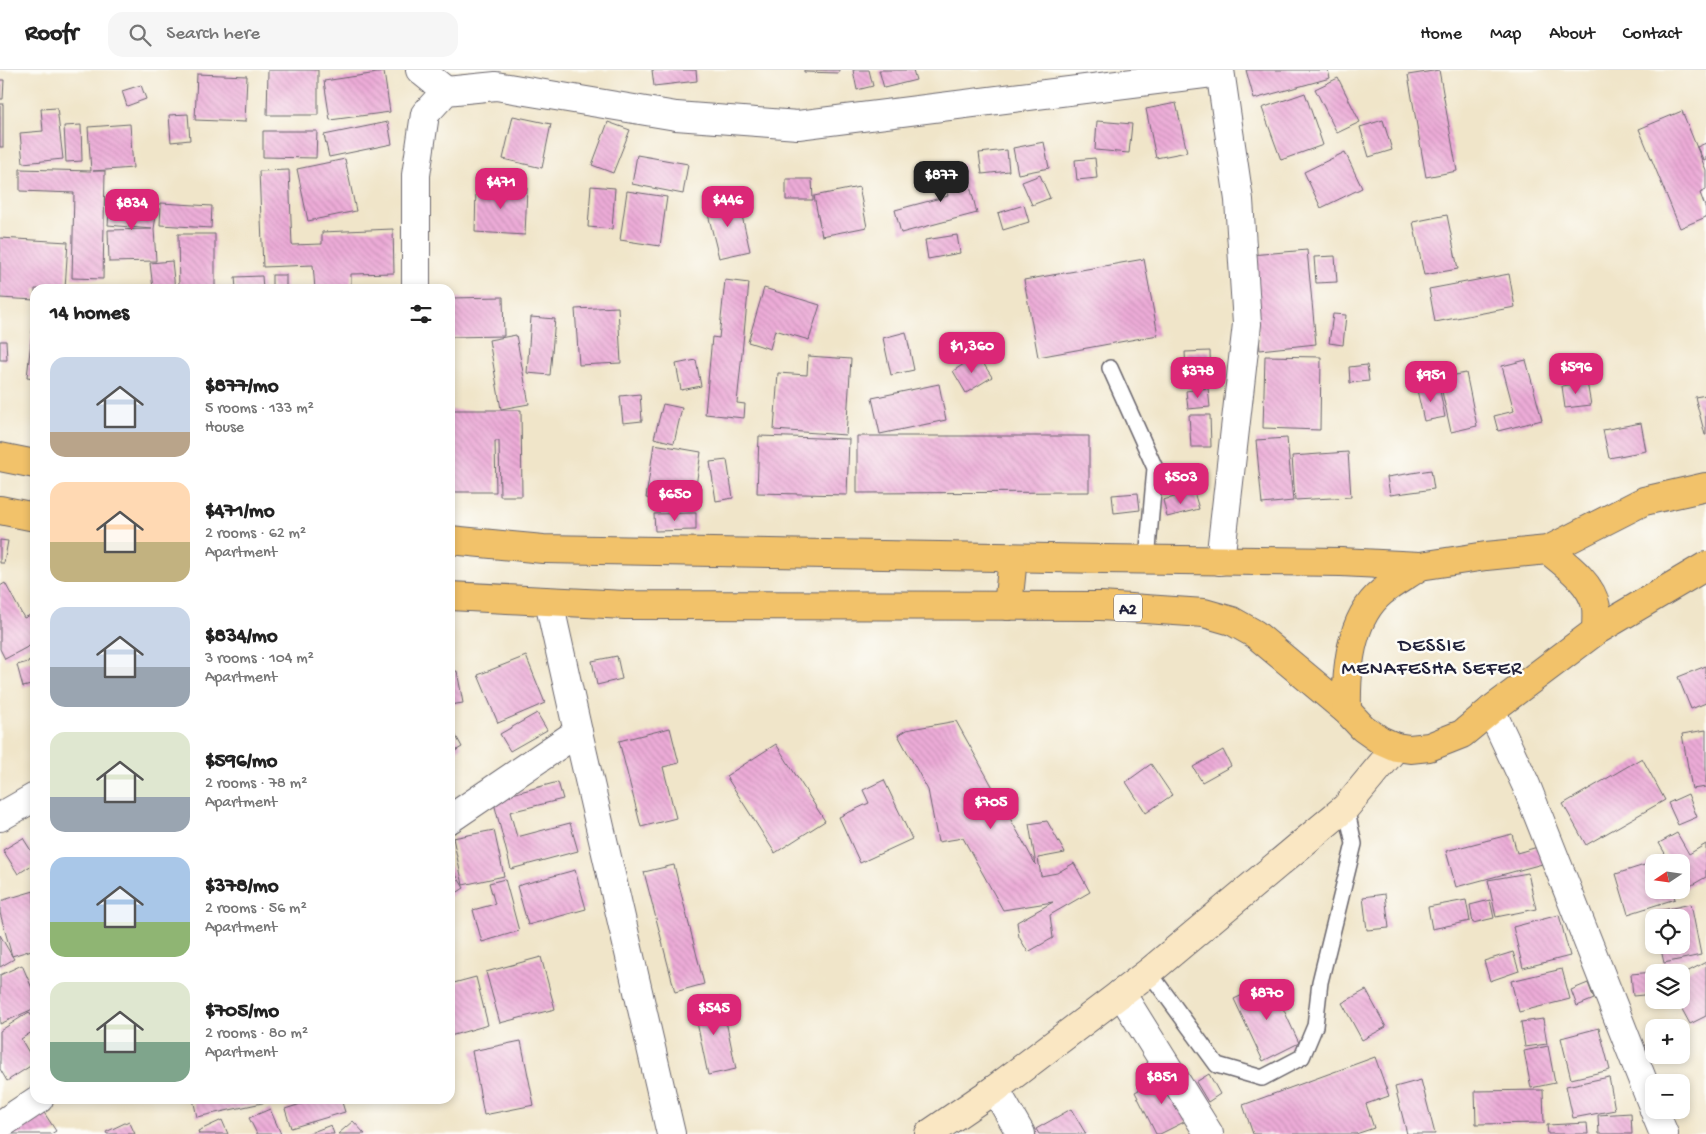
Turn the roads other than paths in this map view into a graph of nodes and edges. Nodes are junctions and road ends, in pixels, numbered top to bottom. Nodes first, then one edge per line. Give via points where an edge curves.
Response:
1 (420, 70) edge
2 (1220, 71) edge
3 (446, 91) junction
4 (416, 284) edge
5 (1110, 368) dead end
6 (0, 457) edge
7 (30, 463) edge
8 (1706, 487) edge
9 (0, 510) edge
10 (30, 516) edge
11 (455, 540) edge
12 (1548, 550) junction
13 (1013, 558) junction
14 (1147, 560) junction
15 (1220, 561) junction
16 (1420, 566) junction
17 (1706, 566) edge
18 (455, 596) edge
19 (550, 602) junction
20 (1008, 606) junction
21 (1596, 631) junction
22 (1491, 710) junction
23 (1347, 711) junction
24 (578, 732) junction
25 (1396, 747) junction
26 (30, 800) edge
27 (1346, 807) junction
28 (455, 816) edge
29 (0, 817) edge
30 (1149, 972) junction
31 (1121, 993) junction
32 (1645, 1086) edge
33 (995, 1089) junction
34 (32, 1104) edge
35 (1658, 1119) edge
36 (0, 1125) edge
37 (671, 1134) edge
38 (929, 1134) edge
39 (1021, 1134) edge
40 (1209, 1134) edge
41 (1664, 1134) edge

1 - 3 street
2 - 3 street via 798,125 676,116 496,86
2 - 15 street via 1239,200 1248,324
3 - 4 street via 426,114 416,175
5 - 14 lane via 1155,468
6 - 7 highway
8 - 12 highway via 1644,501
9 - 10 highway
11 - 13 highway via 543,549
12 - 16 highway
12 - 21 highway via 1578,574 1591,595 1596,606
13 - 14 highway
13 - 20 highway
14 - 15 highway
15 - 16 highway
16 - 23 highway via 1380,593 1366,611 1355,635 1349,660
17 - 21 highway, A2
18 - 19 highway, A2
19 - 20 highway, A2
19 - 24 street
20 - 23 highway, A2 via 1102,606 1204,613 1232,621 1255,634
21 - 22 highway, A2
22 - 25 highway, A2 via 1462,734 1444,742 1410,749
22 - 32 street via 1526,785
23 - 25 highway, A2 via 1363,728
24 - 28 street
24 - 37 street
25 - 27 main road
26 - 29 street
27 - 30 main road
27 - 30 lane via 1354,844 1320,982 1315,1026 1302,1057 1262,1078 1217,1065
30 - 31 main road
31 - 33 main road
31 - 40 street
33 - 38 main road
33 - 39 street
34 - 36 street
35 - 41 street

